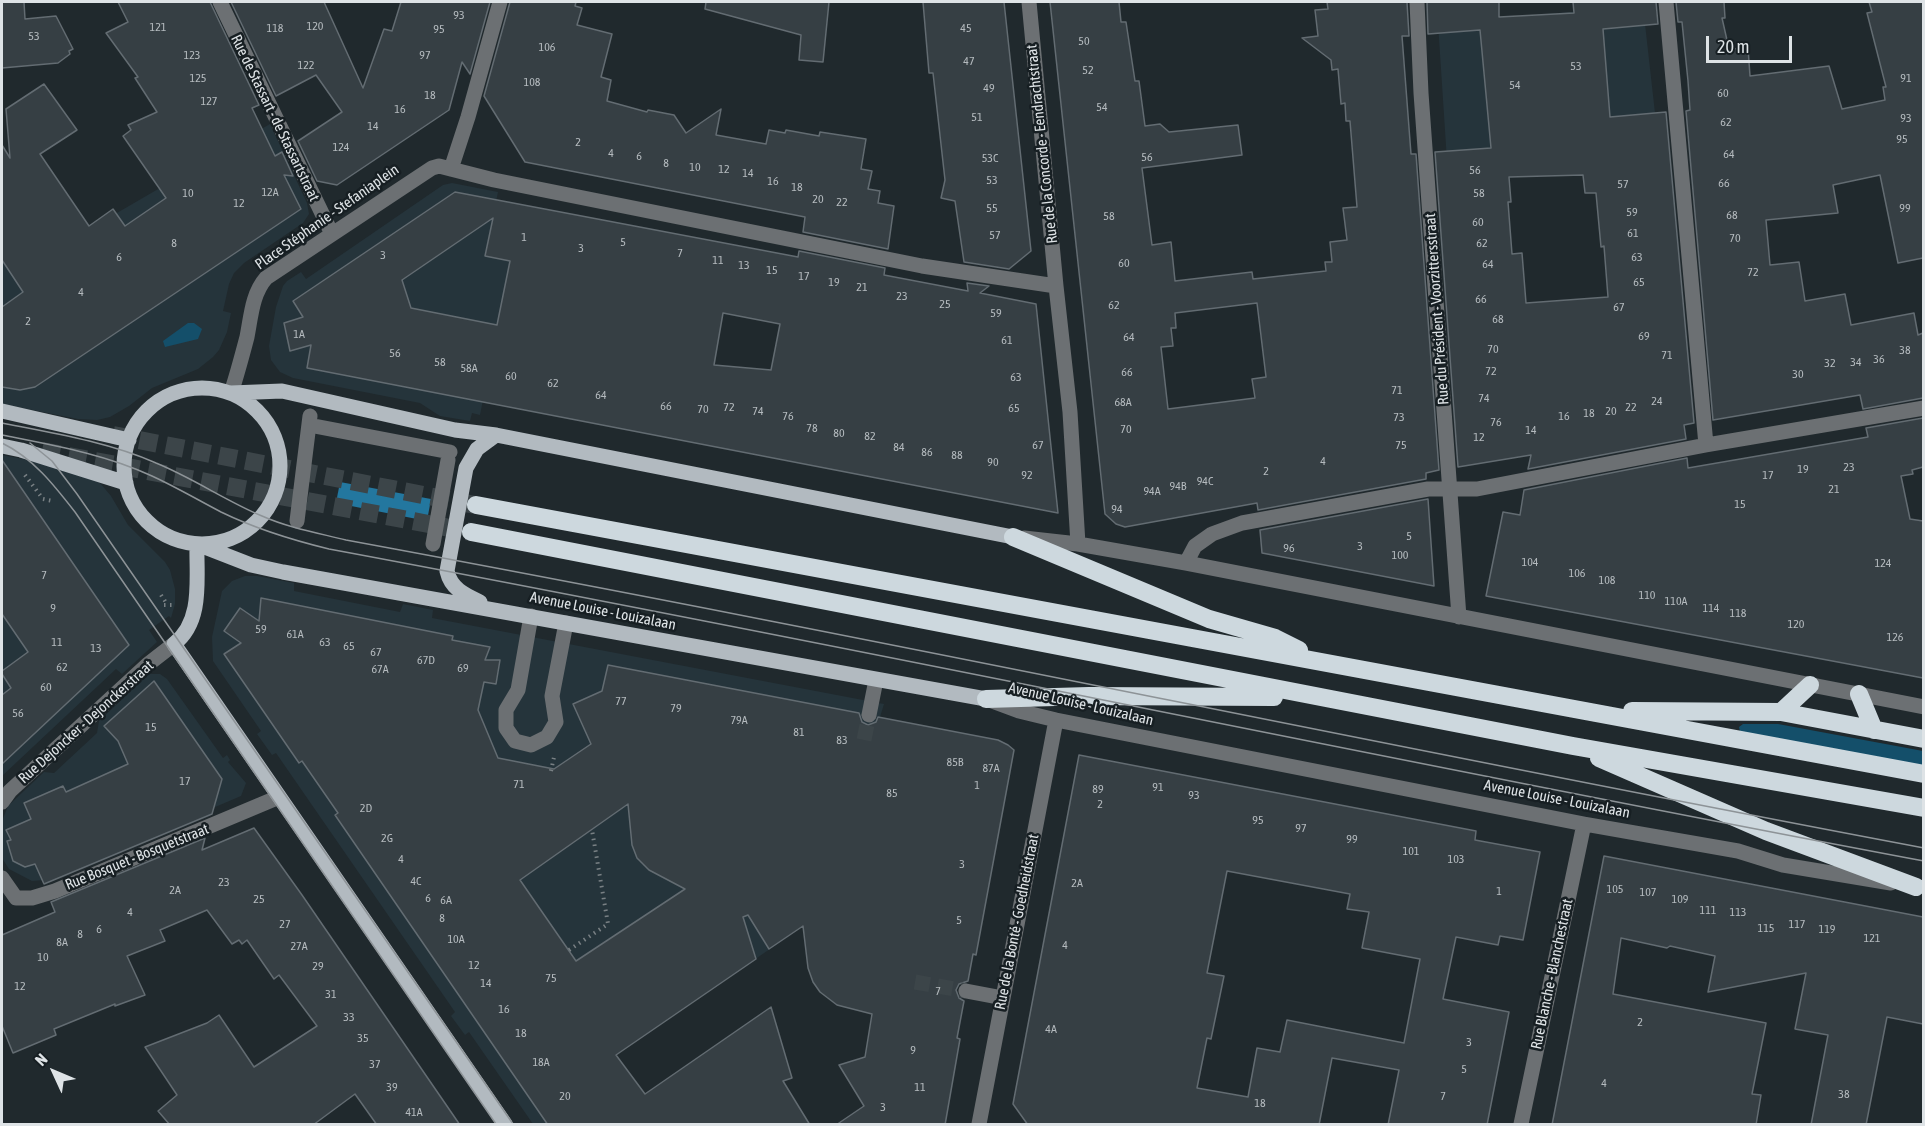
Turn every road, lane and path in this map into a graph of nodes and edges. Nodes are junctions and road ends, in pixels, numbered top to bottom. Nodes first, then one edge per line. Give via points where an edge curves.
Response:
1 (220, 2) edge
2 (500, 2) edge
3 (1029, 2) edge
4 (1417, 2) edge
5 (1666, 2) edge
6 (451, 169) junction
7 (332, 234) junction
8 (1056, 286) junction
9 (231, 393) junction
10 (1923, 408) edge
11 (2, 411) edge
12 (496, 435) junction
13 (129, 440) junction
14 (1706, 445) junction
15 (2, 446) edge
16 (18, 467) dead end
17 (126, 483) junction
18 (1451, 489) junction
19 (53, 501) dead end
20 (476, 505) tunnel mouth
21 (299, 519) dead end
22 (471, 532) tunnel mouth
23 (1013, 537) junction
24 (197, 544) junction
25 (1078, 544) junction
26 (430, 546) dead end
27 (1186, 563) junction
28 (161, 596) dead end
29 (173, 605) dead end
30 (491, 608) junction
31 (531, 616) junction
32 (1459, 617) junction
33 (566, 623) junction
34 (174, 644) junction
35 (1320, 660) junction
36 (876, 680) junction
37 (1810, 685) junction
38 (1859, 694) junction
39 (1318, 697) junction
40 (986, 699) junction
41 (1923, 707) edge
42 (1582, 710) junction
43 (1781, 712) junction
44 (869, 715) tunnel mouth
45 (1056, 720) junction
46 (1874, 730) junction
47 (1923, 739) edge
48 (1573, 746) junction
49 (1923, 774) edge
50 (279, 797) junction
51 (2, 802) edge
52 (1923, 808) edge
53 (1584, 824) junction
54 (592, 830) dead end
55 (2, 878) edge
56 (1920, 888) edge
57 (569, 951) dead end
58 (966, 991) tunnel mouth
59 (1003, 998) junction
60 (505, 1125) edge
61 (980, 1125) edge
62 (1521, 1125) edge

1 - 7 street, Rue de Stassart - de Stassartstraat
2 - 6 street
3 - 8 street, Rue de la Concorde - Eendrachtstraat
4 - 18 street, Rue du Président - Voorzittersstraat
5 - 14 street
6 - 7 street, Place Stéphanie - Stefaniaplein via 432,168
6 - 8 street via 910,264
7 - 9 street, Place Stéphanie - Stefaniaplein via 261,283
8 - 25 street, Rue de la Concorde - Eendrachtstraat via 1070,412
9 - 12 main road via 282,391 455,430
9 - 13 main road via 213,388 177,392 160,400 141,417
9 - 24 main road via 264,418 275,437 280,457 279,478 273,498 252,526 226,539
10 - 14 street
11 - 13 main road
12 - 23 main road
12 - 30 main road via 477,449 466,468 447,571 449,581 460,592
13 - 17 main road via 124,464
14 - 18 street via 1477,489
15 - 17 main road
16 - 19 path via 43,499
17 - 24 main road via 136,507 154,527
18 - 27 street via 1428,489 1242,523 1212,534 1195,546
18 - 32 street, Rue du Président - Voorzittersstraat
20 - 35 highway
21 - 26 street via 309,421 450,453
22 - 39 highway
23 - 25 street
23 - 35 highway via 1209,619 1275,638
24 - 30 main road, Avenue Louise - Louizalaan via 251,565 422,599
24 - 34 main road via 196,609 189,626
25 - 27 street
27 - 32 street
28 - 29 path via 165,605
30 - 31 main road, Avenue Louise - Louizalaan
31 - 33 main road, Avenue Louise - Louizalaan
31 - 33 street via 518,690 506,710 506,728 515,741 531,745 547,737 556,722 552,696
32 - 37 street
33 - 36 main road, Avenue Louise - Louizalaan
34 - 50 main road
34 - 51 street, Rue Dejoncker - Dejonckerstraat via 147,664
35 - 42 highway
36 - 40 main road, Avenue Louise - Louizalaan
36 - 44 street
37 - 38 street
37 - 43 highway
38 - 41 street
38 - 46 highway
39 - 40 highway
39 - 48 highway
40 - 45 street, Avenue Louise - Louizalaan
42 - 43 highway
42 - 49 highway
43 - 46 highway
45 - 53 street, Avenue Louise - Louizalaan
45 - 59 street, Rue de la Bonté - Goedheidstraat
46 - 47 highway
48 - 52 highway
48 - 56 highway via 1766,831
50 - 55 street, Rue Bosquet - Bosquetstraat via 32,898 16,898
50 - 60 main road
53 - 56 street, Avenue Louise - Louizalaan via 1738,851 1783,865
53 - 62 street, Rue Blanche - Blanchestraat
54 - 57 path via 608,924
58 - 59 street
59 - 61 street, Rue de la Bonté - Goedheidstraat

